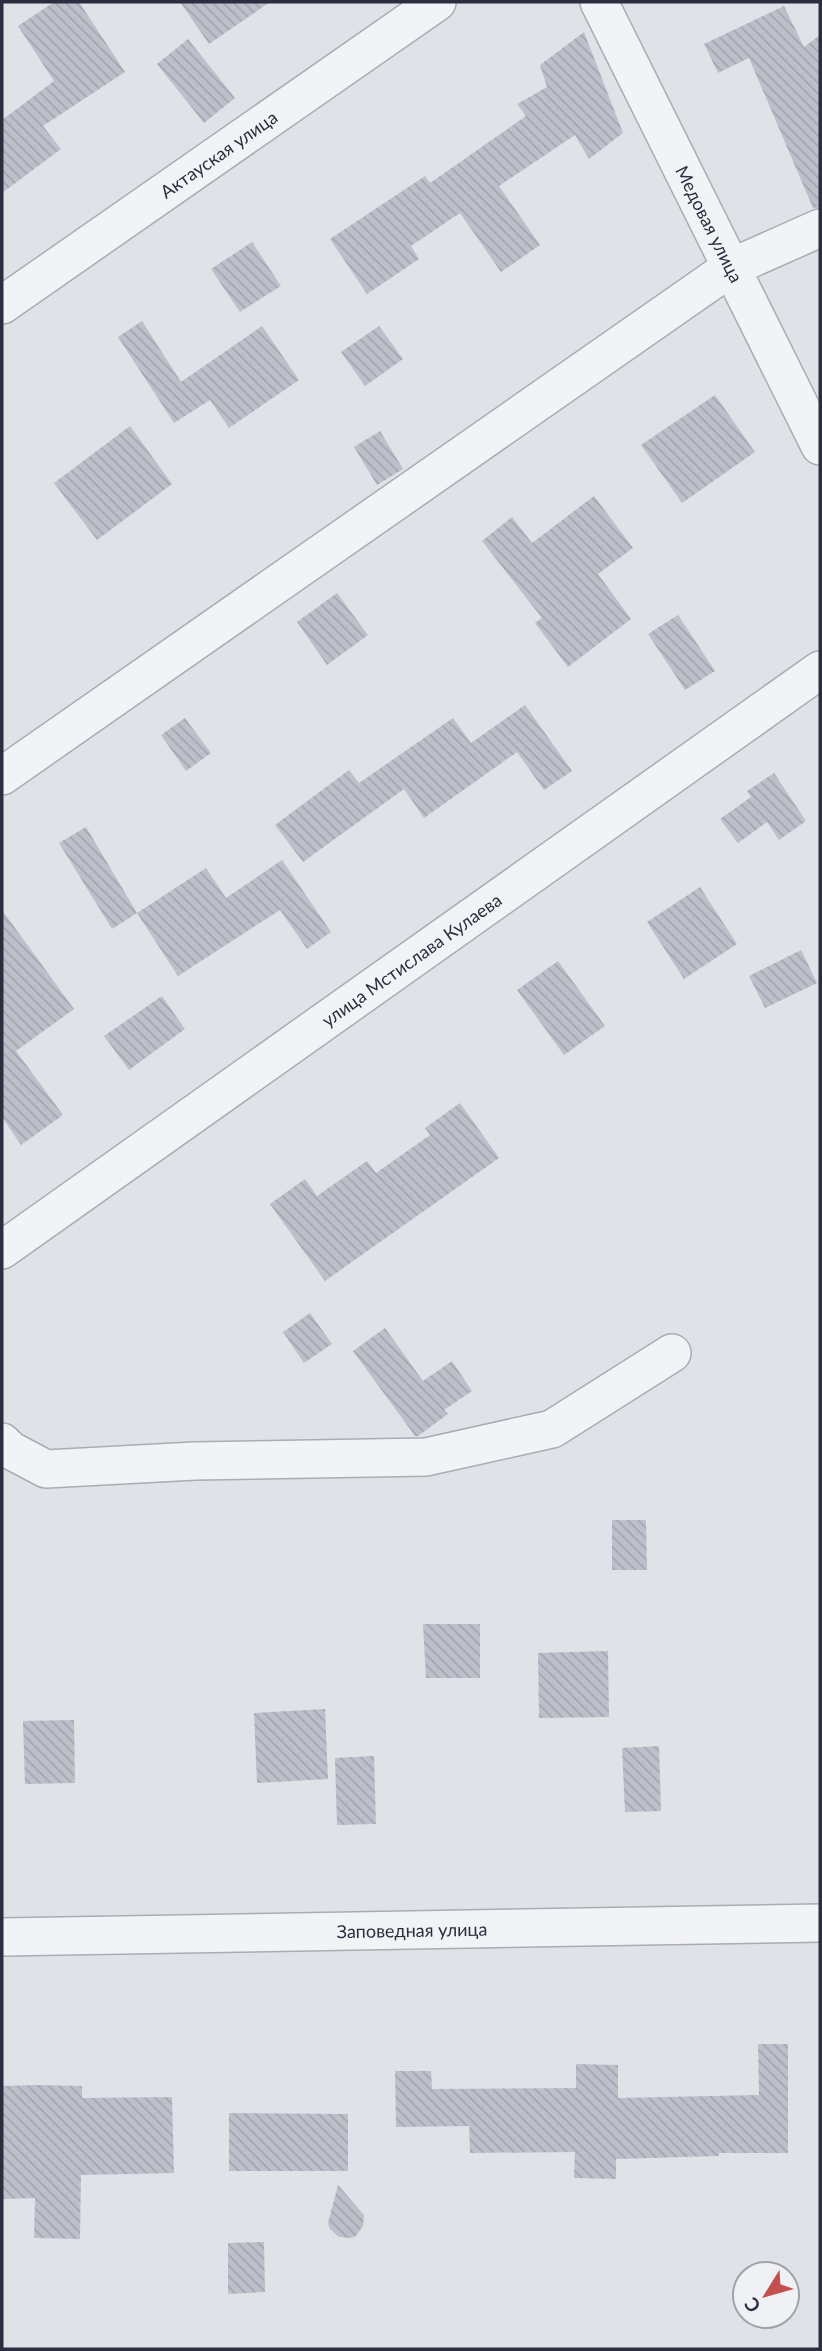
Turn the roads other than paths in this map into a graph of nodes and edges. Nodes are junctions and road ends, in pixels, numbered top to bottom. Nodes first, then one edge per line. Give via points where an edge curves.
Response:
1 (437, 2) edge
2 (599, 2) edge
3 (820, 228) edge
4 (730, 268) junction
5 (2, 305) edge
6 (820, 446) edge
7 (820, 670) edge
8 (2, 776) edge
9 (2, 1250) edge
10 (672, 1353) dead end
11 (2, 1441) edge
12 (820, 1923) edge
13 (2, 1937) edge

1 - 5 street, Актауская улица
2 - 4 street, Медовая улица
3 - 4 street
4 - 6 street, Медовая улица
4 - 8 street
7 - 9 street, улица Мстислава Кулаева
10 - 11 street via 552,1429 426,1457 47,1469
12 - 13 street, Заповедная улица

